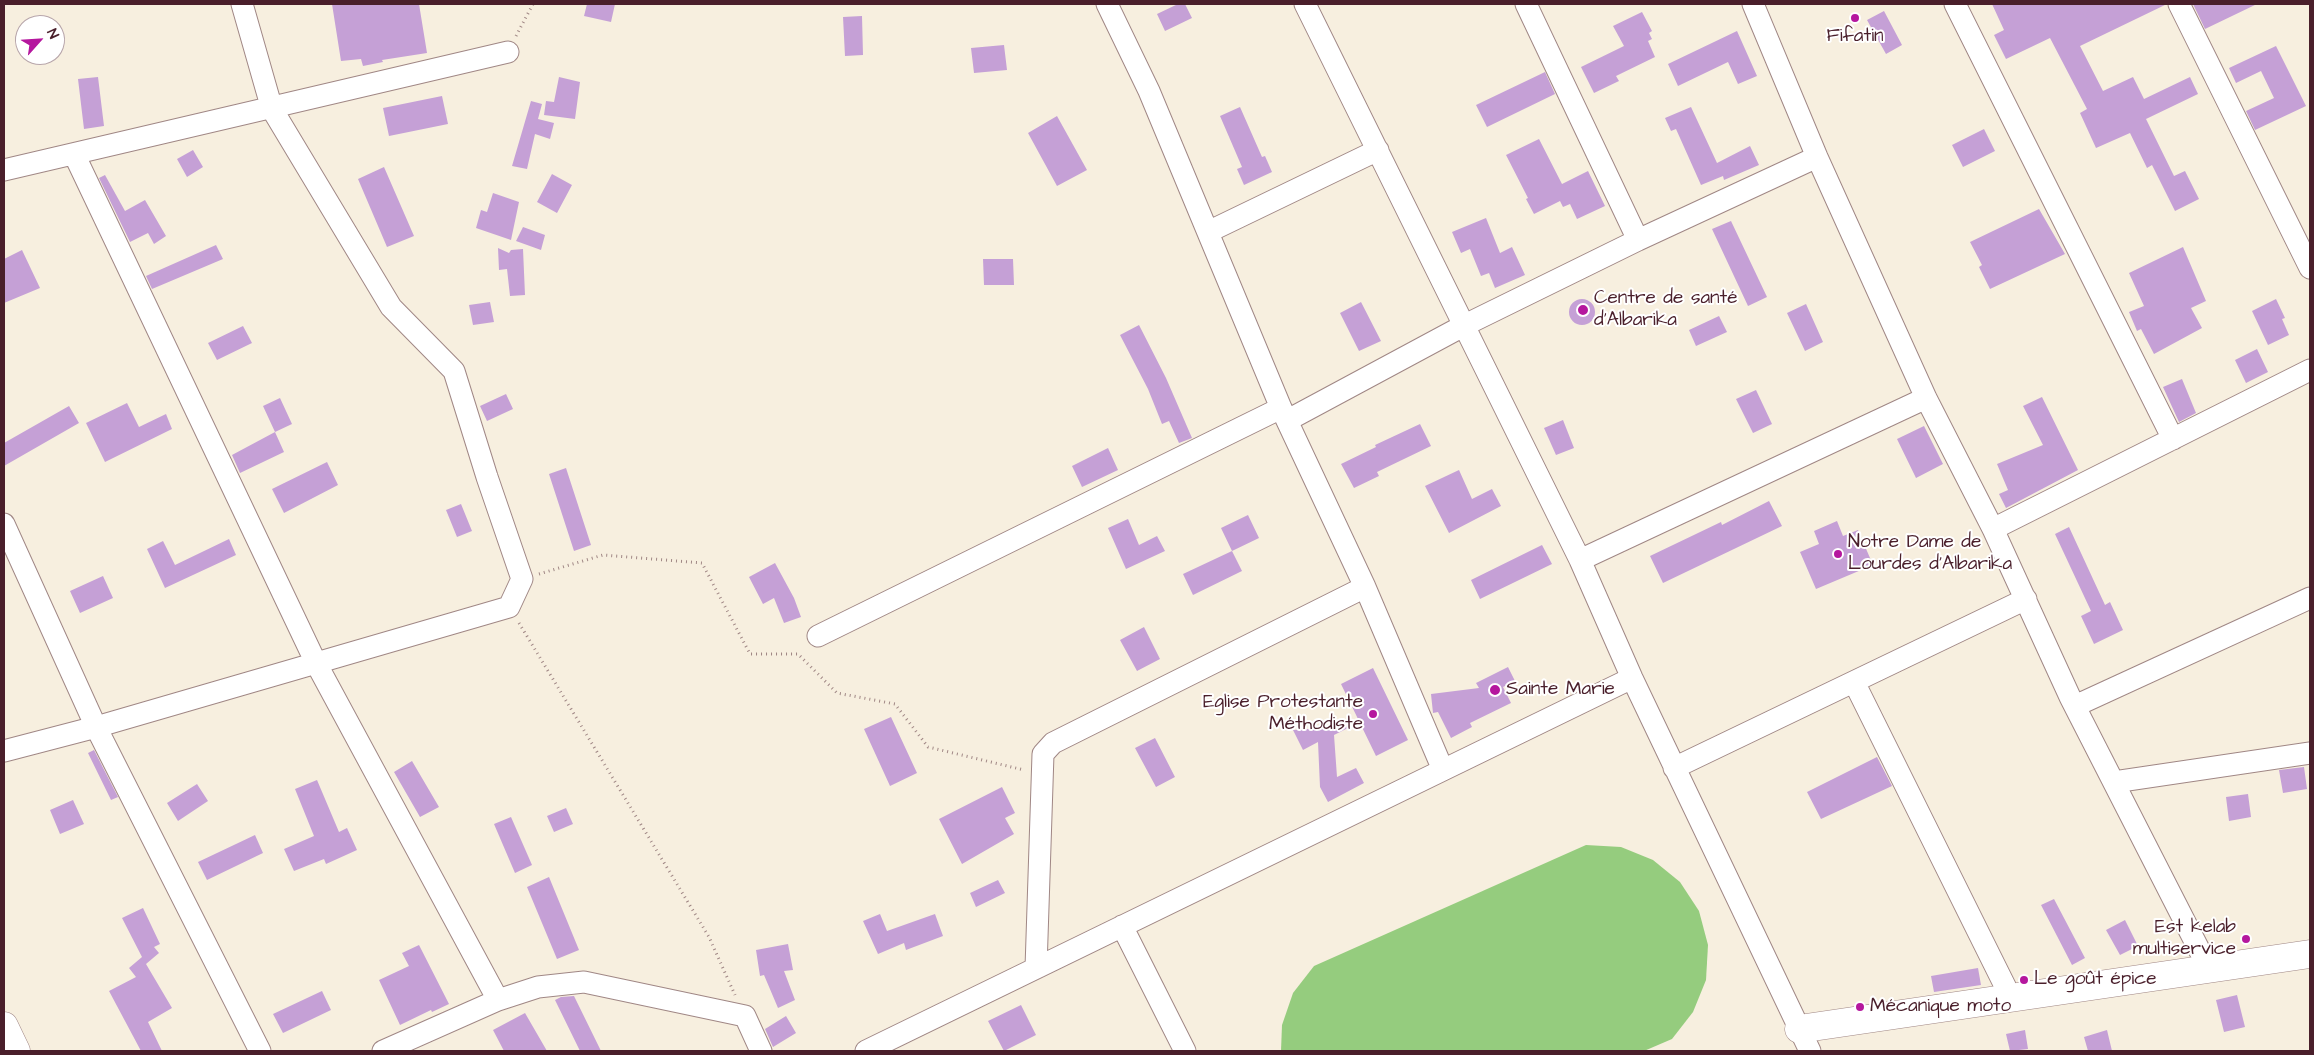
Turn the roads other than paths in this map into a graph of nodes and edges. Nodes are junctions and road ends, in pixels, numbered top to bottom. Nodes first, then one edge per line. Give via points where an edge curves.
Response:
1 (242, 4) edge
2 (1107, 4) edge
3 (1305, 4) edge
4 (1526, 4) edge
5 (1955, 4) edge
6 (2179, 4) edge
7 (1761, 6) edge
8 (508, 52) road end
9 (272, 109) junction
10 (1378, 150) junction
11 (74, 154) junction
12 (1817, 157) junction
13 (4, 170) edge
14 (1208, 232) junction
15 (1638, 240) junction
16 (2310, 268) edge
17 (1463, 326) junction
18 (2310, 370) edge
19 (1926, 398) junction
20 (1284, 414) junction
21 (2173, 438) junction
22 (4, 524) edge
23 (1993, 528) junction
24 (1580, 560) junction
25 (1365, 587) junction
26 (2310, 598) edge
27 (2026, 599) junction
28 (818, 636) dead end
29 (316, 663) junction
30 (1632, 678) junction
31 (1854, 682) junction
32 (2075, 706) junction
33 (96, 727) junction
34 (4, 751) edge
35 (2310, 752) edge
36 (1674, 768) junction
37 (1443, 770) junction
38 (2114, 782) junction
39 (1122, 926) junction
40 (2310, 954) edge
41 (1036, 968) junction
42 (2209, 969) junction
43 (2011, 998) junction
44 (498, 1000) junction
45 (4, 1026) edge
46 (1804, 1040) edge
47 (16, 1051) edge
48 (260, 1051) edge
49 (383, 1051) edge
50 (762, 1051) edge
51 (866, 1051) edge
52 (1186, 1051) edge

1 - 9 street
2 - 14 street via 1149,92
3 - 10 street
4 - 15 street
5 - 21 street
6 - 16 street
7 - 12 street
8 - 9 street
9 - 11 street
9 - 29 street via 391,307 454,371 522,579 509,607
10 - 14 street
10 - 17 street
11 - 13 street
11 - 29 street
12 - 15 street
12 - 19 street
14 - 20 street
15 - 17 street
17 - 20 street
17 - 24 street
18 - 21 street
19 - 23 street
19 - 24 street
20 - 25 street
20 - 28 street
21 - 23 street
22 - 33 street
23 - 27 street
24 - 30 street
25 - 37 street
25 - 41 street via 1053,743 1043,754
26 - 32 street
27 - 31 street
27 - 32 street
29 - 33 street
29 - 44 street
30 - 36 street
30 - 37 street
31 - 36 street
31 - 43 street
32 - 38 street
33 - 34 street
33 - 48 street
35 - 38 street
36 - 46 street
37 - 39 street
38 - 42 street
39 - 41 street
39 - 52 street
40 - 42 street
41 - 51 street
42 - 43 street
43 - 46 street
44 - 49 street
44 - 50 street via 538,987 584,982 745,1016
45 - 47 street

